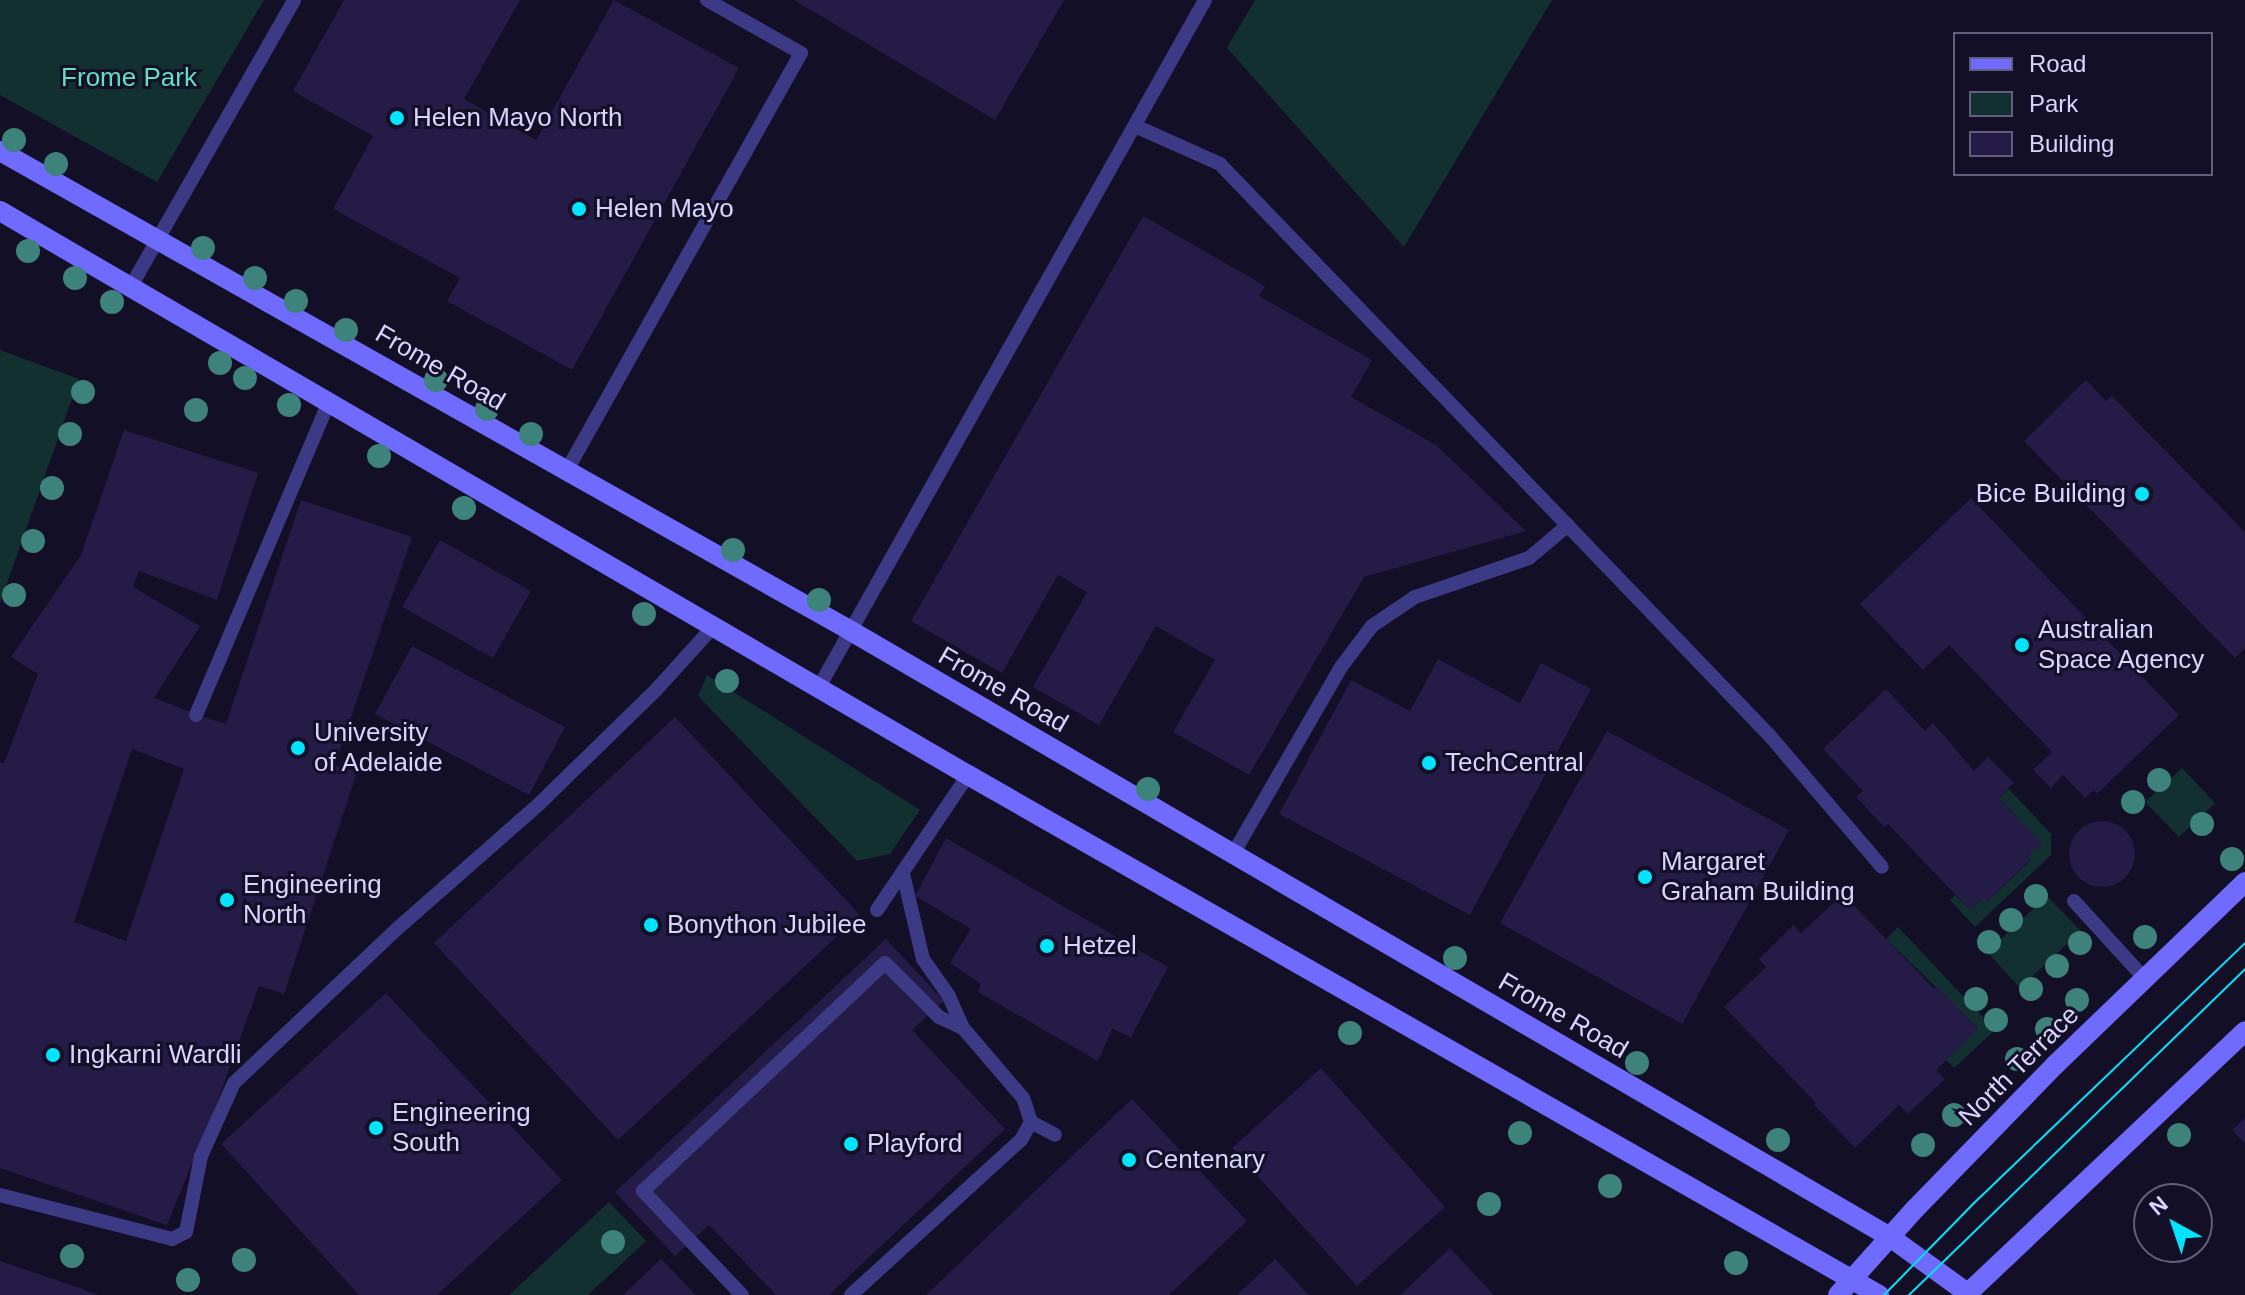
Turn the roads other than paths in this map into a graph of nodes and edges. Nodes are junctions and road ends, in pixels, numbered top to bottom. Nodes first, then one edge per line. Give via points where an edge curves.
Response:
1 (294, 0) edge
2 (707, 0) edge
3 (1205, 0) edge
4 (1135, 126) junction
5 (0, 151) edge
6 (0, 211) edge
7 (158, 238) junction
8 (130, 288) junction
9 (328, 404) junction
10 (567, 470) junction
11 (1568, 525) junction
12 (714, 626) junction
13 (851, 631) junction
14 (819, 687) junction
15 (196, 715) dead end
16 (968, 775) junction
17 (1233, 854) junction
18 (1882, 867) dead end
19 (903, 874) junction
20 (2245, 882) edge
21 (2074, 901) dead end
22 (877, 910) dead end
23 (2145, 979) junction
24 (963, 1028) junction
25 (2245, 1031) edge
26 (1031, 1122) junction
27 (1055, 1135) dead end
28 (0, 1195) edge
29 (1890, 1237) junction
30 (1852, 1279) junction
31 (742, 1295) edge
32 (851, 1295) edge
33 (1838, 1295) edge
34 (1879, 1295) edge
35 (1968, 1295) edge

1 - 7 lane
2 - 10 lane via 801,53
3 - 4 lane
4 - 11 lane via 1220,164
4 - 13 lane
5 - 7 main road, Frome Road
6 - 8 main road
7 - 8 lane
7 - 10 main road, Frome Road
8 - 9 main road
9 - 12 main road
9 - 15 lane
10 - 13 main road, Frome Road
11 - 17 lane via 1529,558 1415,597 1372,626 1341,667
11 - 18 lane via 1770,736
12 - 14 main road
12 - 28 lane via 538,805 234,1083 201,1156 186,1232 172,1239
13 - 14 lane
13 - 17 main road, Frome Road
14 - 16 main road
16 - 19 lane
16 - 30 main road
17 - 29 main road, Frome Road
19 - 22 lane
19 - 24 lane via 923,959
20 - 23 main road, North Terrace
21 - 23 lane
23 - 29 main road, North Terrace
24 - 26 lane via 1023,1098
24 - 31 lane via 939,1017 885,963 643,1191
25 - 35 main road
26 - 27 lane
26 - 32 lane via 1021,1140
29 - 30 main road, North Terrace
29 - 35 main road, Frome Road
30 - 33 main road, North Terrace
30 - 34 main road

